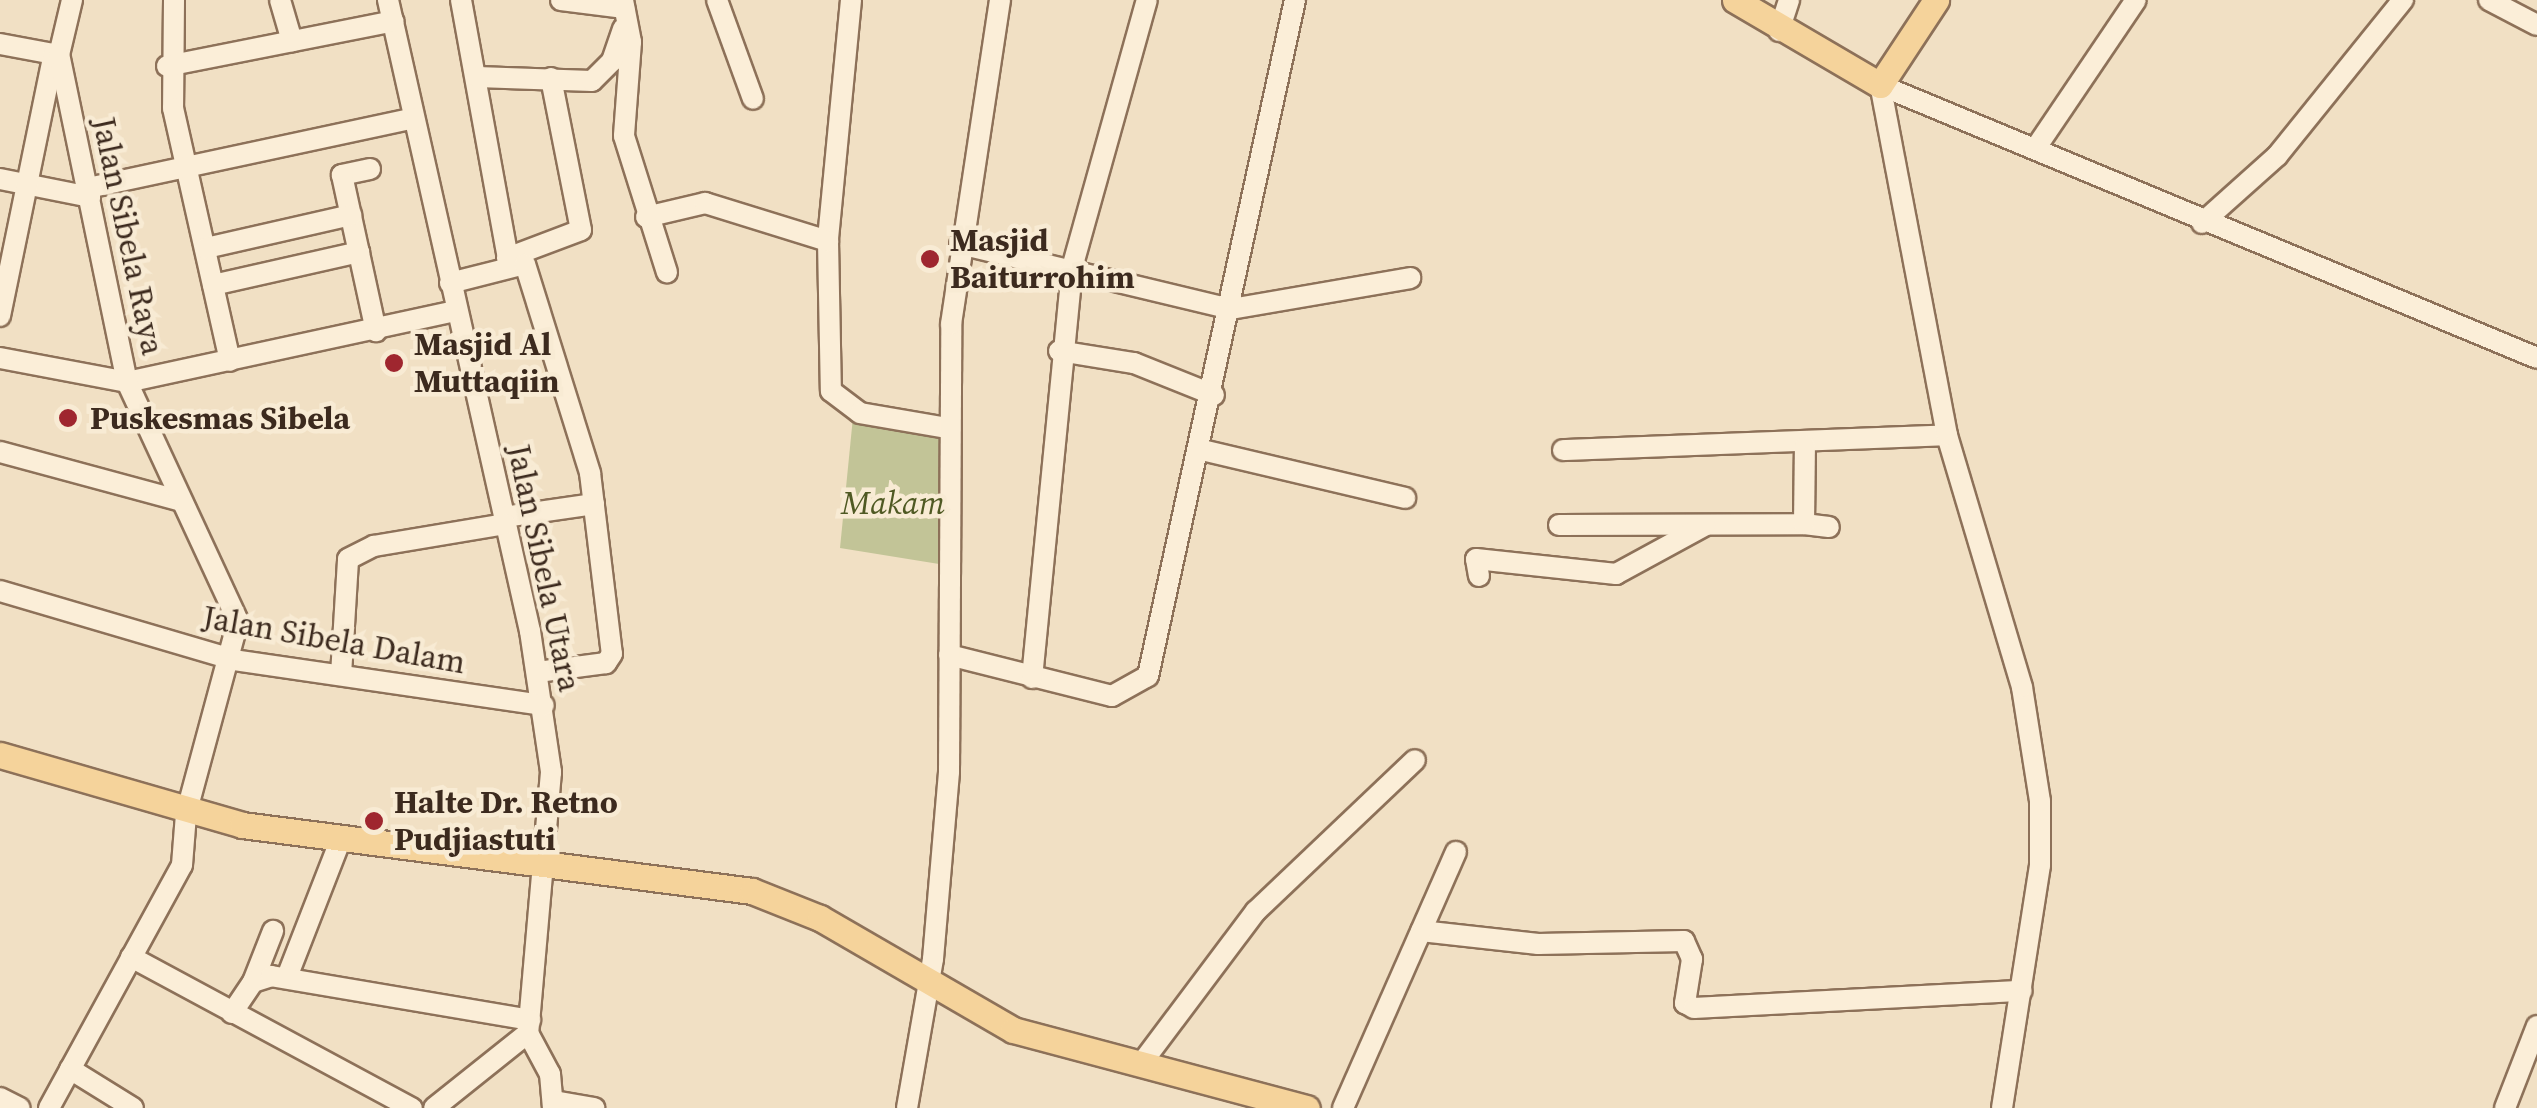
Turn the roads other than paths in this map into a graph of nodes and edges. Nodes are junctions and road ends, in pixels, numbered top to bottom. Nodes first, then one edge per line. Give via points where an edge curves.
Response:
1 (72, 0) edge
2 (174, 0) edge
3 (280, 0) edge
4 (388, 0) edge
5 (462, 0) edge
6 (562, 0) edge
7 (717, 0) edge
8 (851, 0) edge
9 (1000, 0) edge
10 (1147, 0) edge
11 (1296, 0) edge
12 (1735, 0) edge
13 (1789, 0) edge
14 (1936, 0) edge
15 (2136, 0) edge
16 (2403, 0) edge
17 (2489, 0) edge
18 (624, 8) edge
19 (394, 21) junction
20 (2537, 25) edge
21 (1779, 31) junction
22 (292, 40) junction
23 (0, 44) edge
24 (56, 54) junction
25 (167, 66) junction
26 (477, 78) junction
27 (551, 78) junction
28 (1880, 85) junction
29 (753, 98) dead end
30 (414, 118) junction
31 (2038, 146) junction
32 (188, 164) junction
33 (370, 169) dead end
34 (0, 179) edge
35 (25, 184) junction
36 (89, 192) junction
37 (351, 214) junction
38 (646, 217) junction
39 (2202, 223) junction
40 (828, 240) junction
41 (960, 244) junction
42 (206, 248) junction
43 (358, 252) junction
44 (508, 258) junction
45 (1072, 268) junction
46 (666, 272) dead end
47 (1410, 278) dead end
48 (449, 280) junction
49 (214, 285) junction
50 (1231, 309) junction
51 (456, 311) junction
52 (0, 316) edge
53 (376, 331) junction
54 (1060, 351) junction
55 (0, 358) edge
56 (2537, 358) edge
57 (230, 361) junction
58 (127, 382) junction
59 (1214, 395) junction
60 (947, 428) junction
61 (1947, 434) junction
62 (1805, 446) junction
63 (1198, 449) junction
64 (1563, 450) dead end
65 (0, 452) edge
66 (1405, 498) dead end
67 (180, 501) junction
68 (594, 504) junction
69 (504, 521) junction
70 (1708, 524) junction
71 (1804, 524) junction
72 (1559, 525) dead end
73 (1829, 527) dead end
74 (1479, 576) dead end
75 (0, 591) edge
76 (949, 655) junction
77 (234, 660) junction
78 (538, 672) junction
79 (341, 676) junction
80 (1032, 678) junction
81 (544, 705) junction
82 (0, 755) edge
83 (1415, 760) dead end
84 (186, 814) junction
85 (342, 836) junction
86 (1456, 852) dead end
87 (547, 858) junction
88 (274, 931) dead end
89 (1421, 931) junction
90 (132, 956) junction
91 (287, 978) junction
92 (253, 982) junction
93 (926, 982) junction
94 (2022, 991) junction
95 (232, 1013) junction
96 (2537, 1026) edge
97 (529, 1027) junction
98 (1141, 1064) junction
99 (70, 1070) junction
100 (0, 1098) edge
101 (554, 1104) edge
102 (1296, 1106) edge
103 (20, 1108) edge
104 (49, 1108) edge
105 (133, 1108) edge
106 (412, 1108) edge
107 (434, 1108) edge
108 (594, 1108) edge
109 (907, 1108) edge
110 (1344, 1108) edge
111 (2002, 1108) edge
112 (2505, 1108) edge

1 - 24 street, Jalan Sibela Raya
2 - 25 street
3 - 22 street
4 - 19 street, Jalan Sibela Utara
5 - 26 street
6 - 18 street
7 - 29 street
8 - 40 street
9 - 41 street
10 - 45 street
11 - 50 street
12 - 21 main road
13 - 21 street
14 - 28 main road
15 - 31 street
16 - 39 street via 2277,156
17 - 20 street
18 - 27 street via 605,73
18 - 38 street via 620,108
19 - 22 street
19 - 30 street, Jalan Sibela Utara
21 - 28 main road
22 - 25 street
23 - 24 street
24 - 35 street
24 - 36 street, Jalan Sibela Raya
25 - 32 street
26 - 27 street
26 - 44 street
27 - 44 street via 582,230
28 - 31 street
28 - 61 street
30 - 32 street
30 - 48 street, Jalan Sibela Utara
31 - 39 street
32 - 36 street
32 - 42 street
33 - 37 street via 342,175
34 - 35 street
35 - 36 street
35 - 52 street
36 - 58 street, Jalan Sibela Raya
37 - 42 street
37 - 43 street
38 - 40 street via 691,204
38 - 46 street
39 - 56 street
40 - 60 street via 831,391 860,413
41 - 45 street
41 - 60 street
42 - 49 street
43 - 49 street
43 - 53 street
44 - 48 street
45 - 50 street
45 - 54 street
47 - 50 street
48 - 51 street, Jalan Sibela Utara
48 - 68 street via 520,262 528,268
49 - 57 street
50 - 59 street
51 - 53 street
51 - 69 street, Jalan Sibela Utara
53 - 57 street
54 - 59 street via 1134,363
54 - 80 street
55 - 58 street
57 - 58 street
58 - 67 street, Jalan Sibela Raya
59 - 63 street
60 - 76 street
61 - 62 street
61 - 94 street via 1982,530 2036,770 2040,865
62 - 64 street
62 - 71 street
63 - 66 street
63 - 80 street via 1148,676 1112,696
65 - 67 street
67 - 77 street, Jalan Sibela Raya via 233,602
68 - 69 street
68 - 78 street via 610,659
69 - 78 street, Jalan Sibela Utara
69 - 79 street via 374,546 348,559
70 - 71 street
70 - 72 street
70 - 74 street via 1616,574 1476,559
71 - 73 street
75 - 77 street, Jalan Sibela Dalam
76 - 80 street
76 - 93 street via 949,772
77 - 79 street, Jalan Sibela Dalam
77 - 84 street, Jalan Sibela Raya
78 - 81 street, Jalan Sibela Utara
79 - 81 street, Jalan Sibela Dalam
81 - 87 street, Jalan Sibela Utara
82 - 84 main road
83 - 98 street via 1256,911
84 - 85 main road
84 - 90 street, Jalan Sibela Raya via 182,865
85 - 87 main road
85 - 91 street
86 - 89 street
87 - 93 main road via 752,892 842,932
87 - 97 street, Jalan Sibela Utara
88 - 92 street
89 - 94 street via 1538,944 1684,942 1692,958 1685,1003 1694,1008
89 - 110 street
90 - 95 street
90 - 99 street, Jalan Sibela Raya
91 - 92 street
91 - 97 street
92 - 95 street
93 - 98 main road via 1012,1030
93 - 109 street
94 - 111 street
95 - 106 street
96 - 112 street
97 - 101 street
97 - 107 street
98 - 102 main road
99 - 104 street, Jalan Sibela Raya
99 - 105 street
100 - 103 street
101 - 108 street

